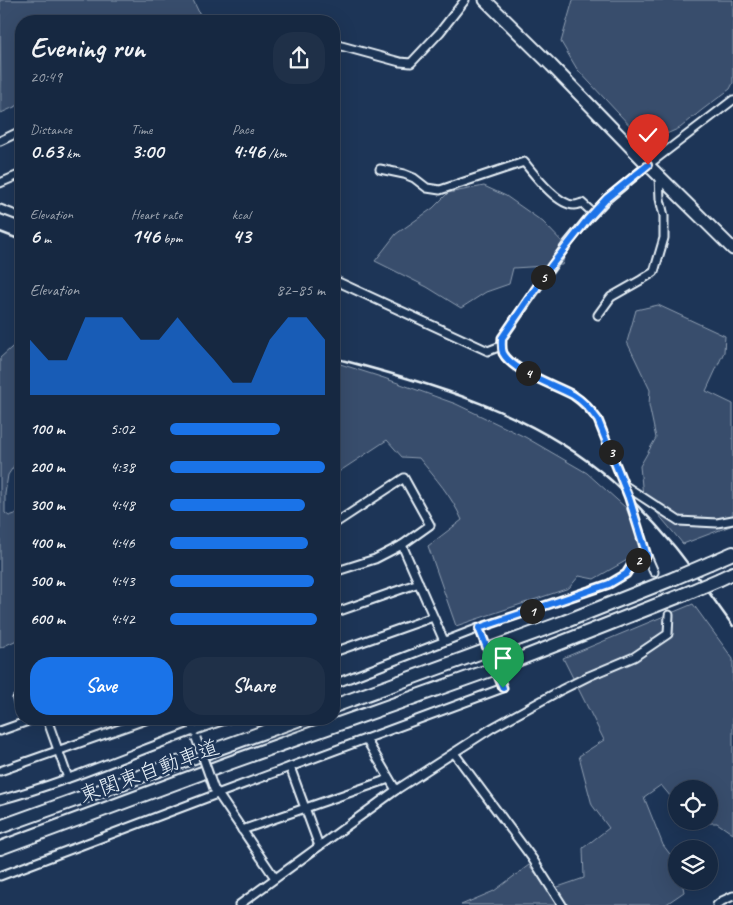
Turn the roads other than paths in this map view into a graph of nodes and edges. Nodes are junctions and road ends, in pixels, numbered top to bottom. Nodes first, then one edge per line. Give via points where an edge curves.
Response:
1 (465, 0) edge
2 (484, 0) edge
3 (340, 45) edge
4 (733, 100) edge
5 (15, 135) edge
6 (0, 141) edge
7 (648, 165) junction
8 (380, 169) dead end
9 (659, 176) junction
10 (15, 177) edge
11 (0, 183) edge
12 (0, 209) edge
13 (593, 213) junction
14 (15, 215) edge
15 (733, 249) edge
16 (340, 283) edge
17 (598, 315) dead end
18 (501, 346) junction
19 (624, 485) junction
20 (340, 520) edge
21 (733, 520) edge
22 (402, 546) junction
23 (733, 553) edge
24 (647, 556) junction
25 (340, 570) edge
26 (654, 572) tunnel mouth
27 (733, 573) edge
28 (419, 583) junction
29 (340, 611) edge
30 (669, 615) tunnel mouth
31 (433, 617) junction
32 (479, 628) junction
33 (444, 641) junction
34 (340, 650) edge
35 (340, 682) edge
36 (340, 704) edge
37 (15, 724) edge
38 (340, 724) edge
39 (48, 725) edge
40 (131, 725) edge
41 (192, 725) edge
42 (209, 725) edge
43 (283, 725) edge
44 (336, 725) edge
45 (194, 730) junction
46 (0, 731) edge
47 (366, 739) junction
48 (58, 750) junction
49 (454, 753) junction
50 (290, 767) junction
51 (0, 770) edge
52 (68, 778) junction
53 (389, 779) junction
54 (396, 790) junction
55 (216, 791) junction
56 (0, 800) edge
57 (305, 808) junction
58 (0, 827) edge
59 (242, 830) junction
60 (320, 846) junction
61 (0, 848) edge
62 (0, 876) edge
63 (276, 878) junction
64 (733, 896) edge
65 (239, 905) edge
66 (562, 905) edge
67 (717, 905) edge

1 - 3 street via 411,63
2 - 7 main road
4 - 7 street
5 - 6 street
7 - 9 main road
7 - 13 street
8 - 13 street via 404,174 427,188 440,190 524,162 557,198 573,205 582,203
9 - 15 main road
9 - 17 street via 664,238 654,272 611,297
10 - 11 street
12 - 14 street
13 - 18 street via 551,266 502,338
16 - 18 street via 488,351
18 - 19 street via 504,355 516,366 574,396 590,409 598,420
19 - 21 street via 679,521 717,523
19 - 24 street
20 - 22 street via 404,478 430,525
22 - 25 street
22 - 28 street
23 - 36 highway, bridge via 564,622
24 - 26 street
24 - 32 street via 633,563 626,574 609,584
27 - 38 highway, 東関東自動車道, bridge via 491,670
28 - 29 street
28 - 31 street
30 - 49 street via 668,634 634,657 561,690
31 - 33 street
31 - 34 street
32 - 33 street
32 - 47 street, bridge via 503,688
33 - 35 street
37 - 46 street
39 - 48 street
40 - 48 street
41 - 45 street
42 - 45 street
43 - 58 highway, 東関東自動車道
44 - 61 highway, 東関東自動車道, bridge
45 - 52 street
45 - 55 street, bridge
47 - 50 street
47 - 53 street
48 - 51 street
48 - 52 street
49 - 54 street
49 - 66 street via 532,858
50 - 55 street
50 - 57 street
52 - 56 street
53 - 54 street
53 - 57 street
54 - 60 street
55 - 59 street
55 - 62 street
57 - 59 street
57 - 60 street
59 - 63 street
60 - 63 street
63 - 65 street
64 - 67 street

